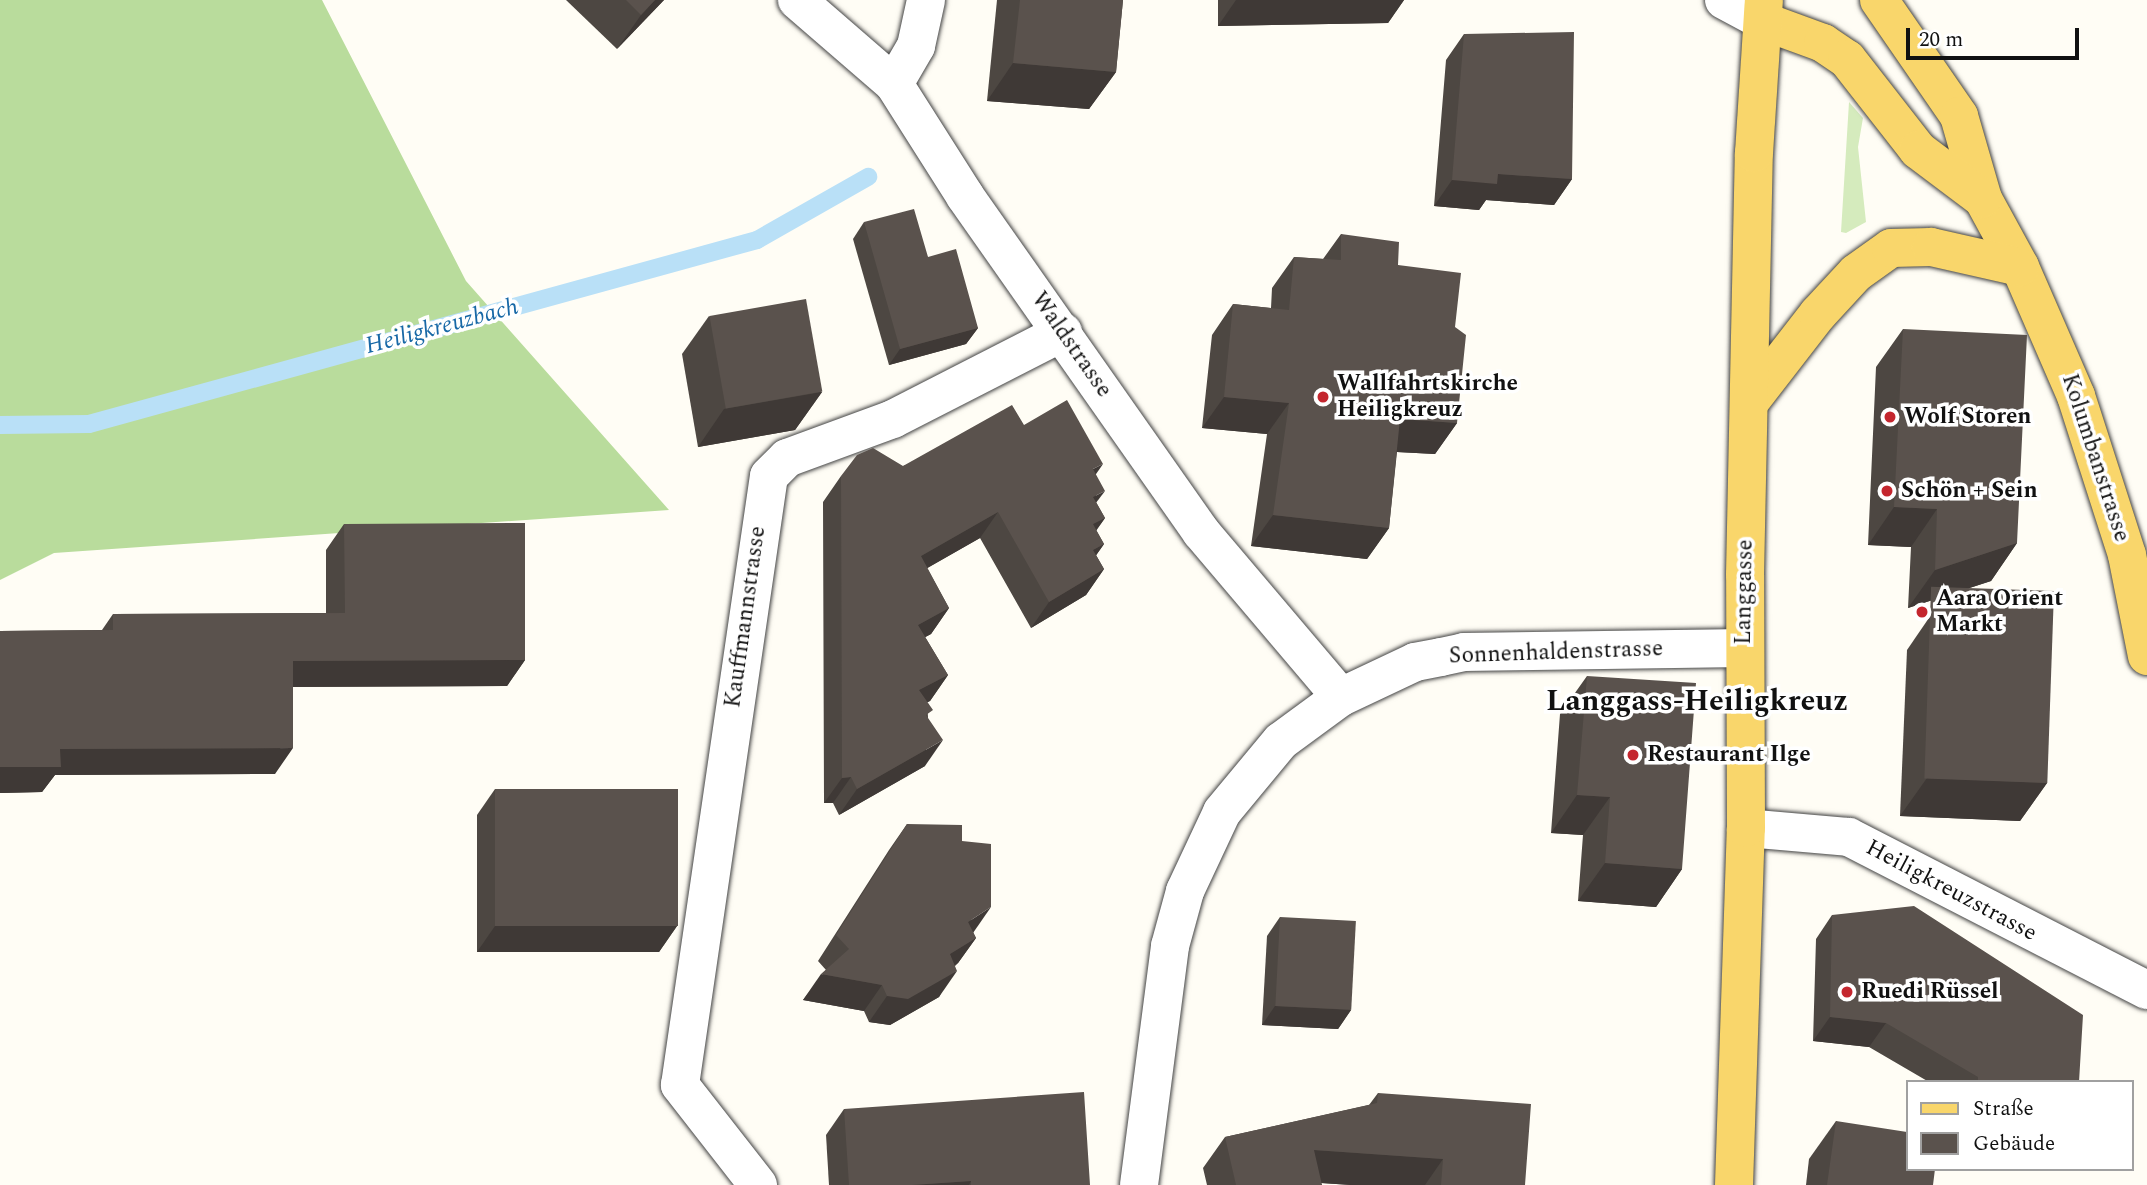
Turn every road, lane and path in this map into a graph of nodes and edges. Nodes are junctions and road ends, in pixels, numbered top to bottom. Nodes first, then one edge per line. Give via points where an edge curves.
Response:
1 (797, 0) edge
2 (926, 0) edge
3 (1724, 0) edge
4 (1879, 0) edge
5 (1763, 11) edge
6 (894, 85) junction
7 (1983, 200) junction
8 (2020, 267) junction
9 (1063, 332) junction
10 (1752, 399) junction
11 (1744, 649) junction
12 (2147, 656) edge
13 (1341, 697) junction
14 (1746, 828) junction
15 (2147, 990) edge
16 (758, 1185) edge
17 (1139, 1185) edge
18 (1734, 1185) edge

1 - 6 street, Waldstrasse
2 - 6 street via 916,46
3 - 5 street
4 - 7 main road, Kolumbanstrasse via 1959,116
5 - 7 main road, Kolumbanstrasse via 1847,59 1918,150
5 - 10 main road, Langgasse via 1754,153
6 - 9 street, Waldstrasse via 965,196
7 - 8 main road, Kolumbanstrasse
8 - 10 main road via 1931,247 1891,248 1856,273 1827,303
8 - 12 main road, Kolumbanstrasse via 2076,396 2127,555
9 - 13 street, Waldstrasse via 1201,531
9 - 16 street, Kauffmannstrasse via 893,419 787,458 769,477 680,1085
10 - 11 main road, Langgasse
11 - 13 street, Sonnenhaldenstrasse via 1464,652 1415,662
11 - 14 main road, Langgasse
13 - 17 street, Sonnenhaldenstrasse via 1281,741 1248,776 1201,850 1170,946
14 - 15 street, Heiligkreuzstrasse via 1849,837
14 - 18 main road, Langgasse

